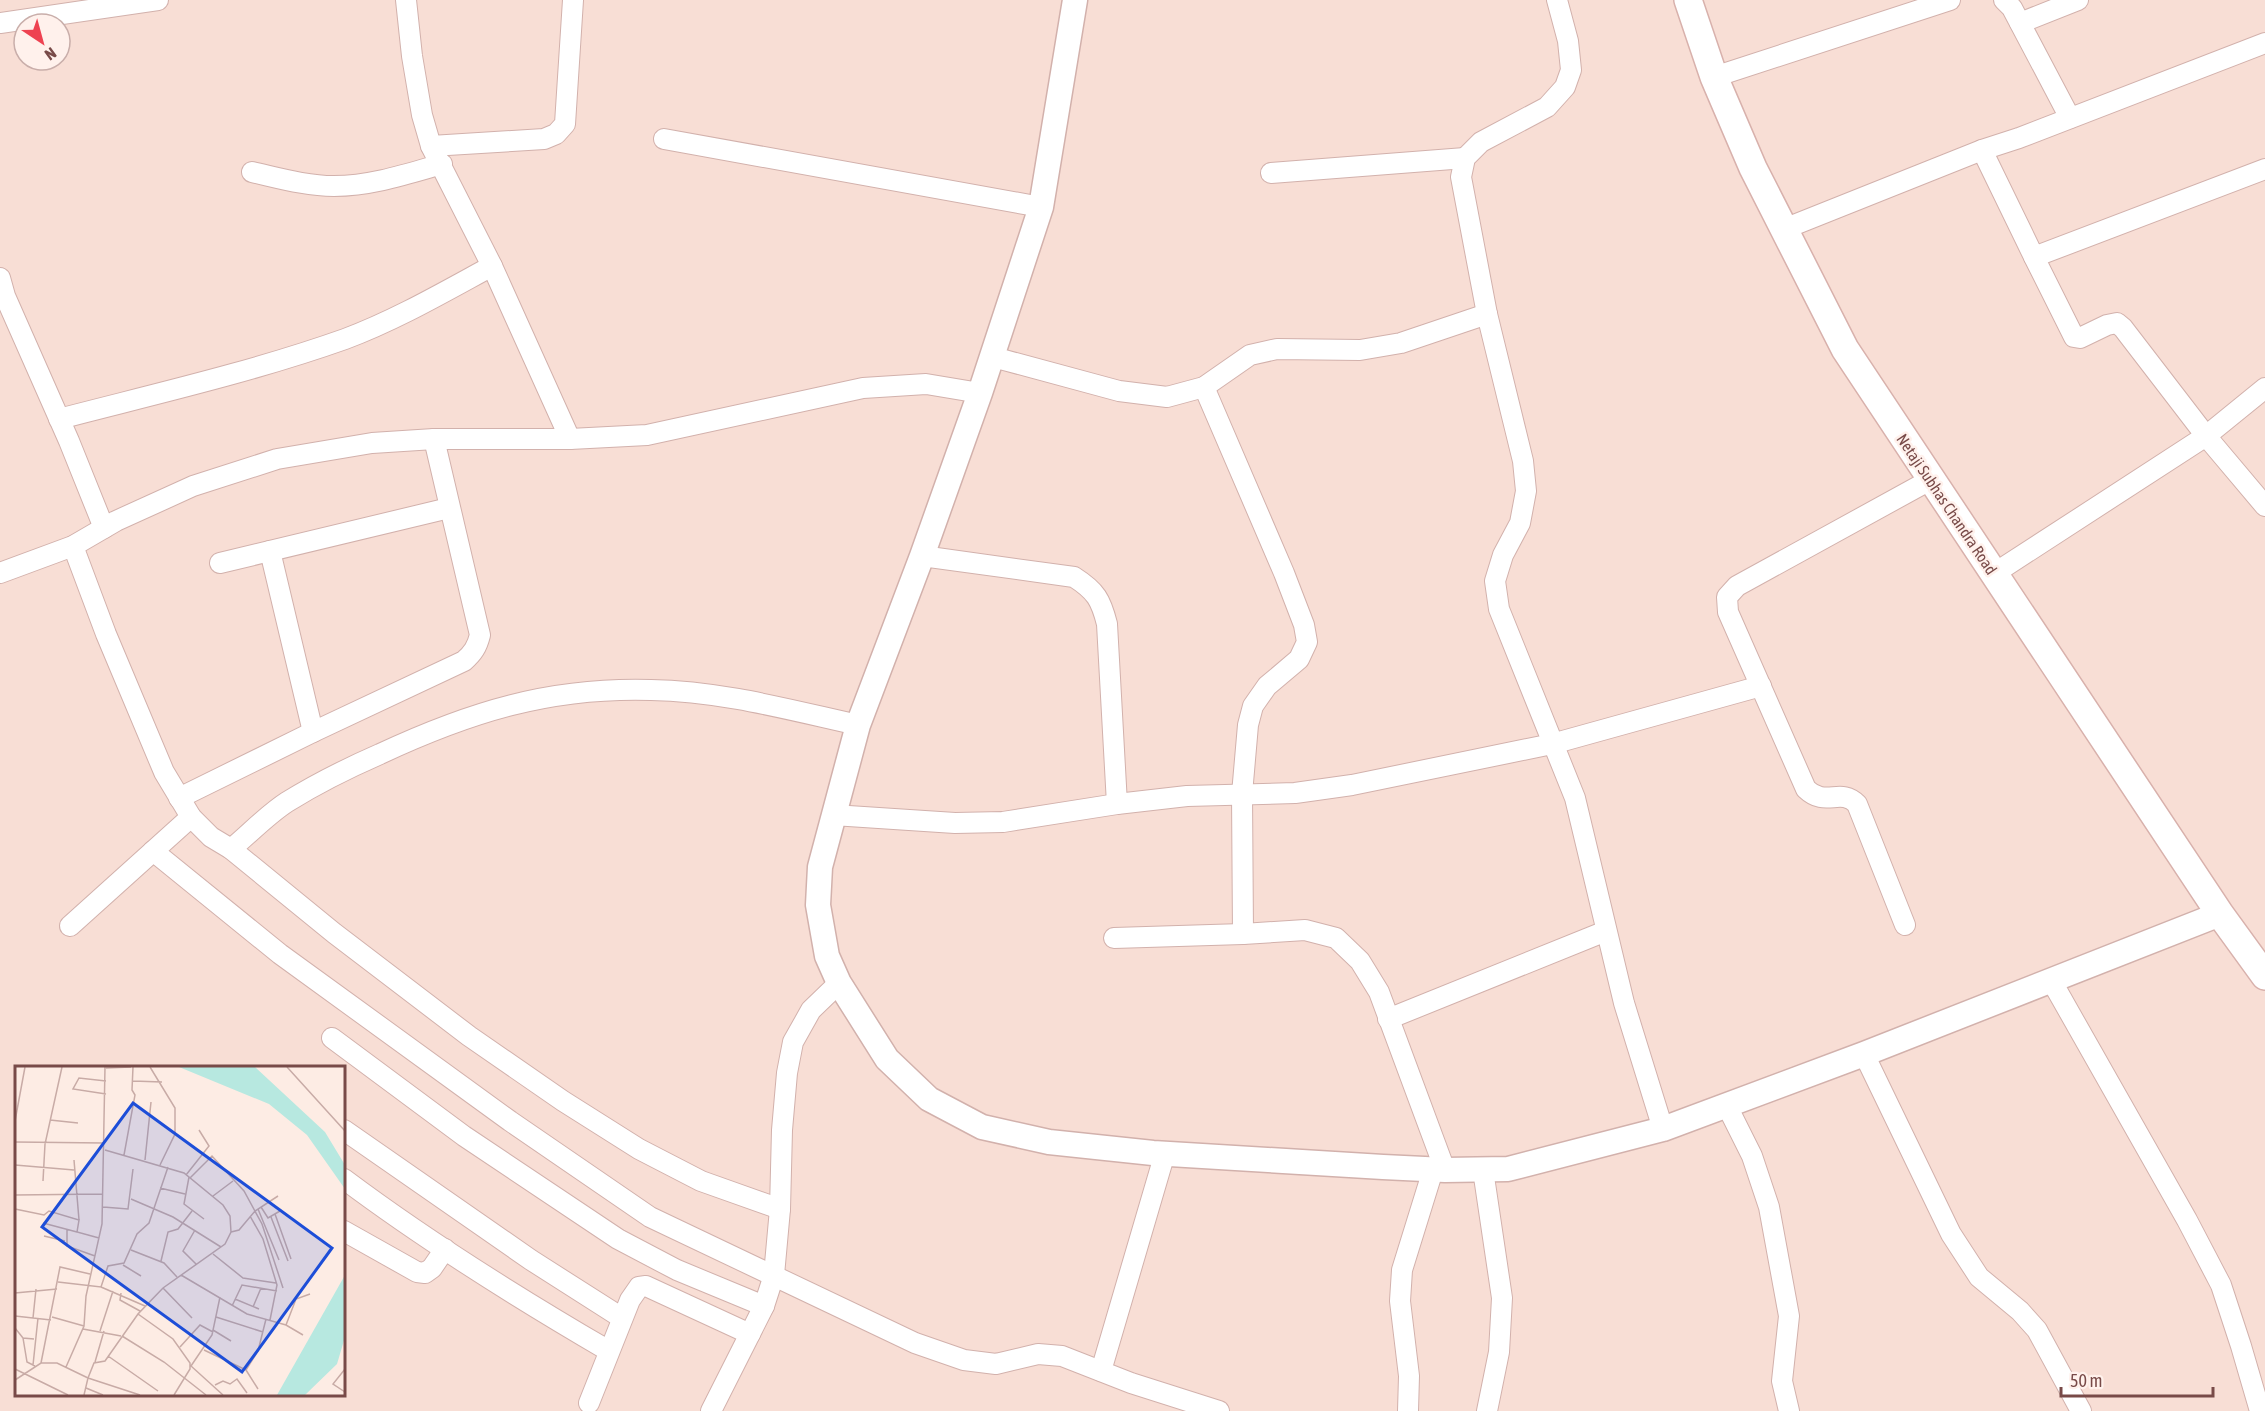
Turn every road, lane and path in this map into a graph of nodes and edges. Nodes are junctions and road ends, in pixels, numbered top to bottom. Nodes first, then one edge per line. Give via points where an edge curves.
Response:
1 (158, 0) edge
2 (406, 0) edge
3 (573, 0) edge
4 (1075, 0) edge
5 (1557, 0) edge
6 (1688, 0) edge
7 (1950, 0) edge
8 (2004, 0) edge
9 (2078, 0) edge
10 (0, 23) edge
11 (2020, 23) junction
12 (2265, 43) edge
13 (1714, 77) junction
14 (2070, 118) junction
15 (664, 139) dead end
16 (431, 146) junction
17 (1982, 150) junction
18 (1465, 158) junction
19 (442, 164) junction
20 (2265, 169) edge
21 (252, 172) dead end
22 (1271, 173) dead end
23 (1041, 207) junction
24 (1784, 229) junction
25 (2034, 257) junction
26 (492, 266) junction
27 (0, 278) edge
28 (1487, 314) junction
29 (993, 357) junction
30 (1204, 387) junction
31 (2265, 388) edge
32 (980, 393) junction
33 (59, 419) junction
34 (2206, 436) junction
35 (434, 439) junction
36 (570, 439) junction
37 (1930, 480) junction
38 (2265, 506) edge
39 (448, 508) junction
40 (104, 528) junction
41 (73, 546) junction
42 (270, 551) junction
43 (922, 556) junction
44 (220, 564) dead end
45 (0, 573) edge
46 (1995, 573) junction
47 (1761, 686) junction
48 (858, 725) junction
49 (314, 732) junction
50 (1552, 744) junction
51 (1242, 794) junction
52 (179, 798) junction
53 (1117, 804) junction
54 (833, 815) junction
55 (191, 817) junction
56 (231, 849) junction
57 (153, 850) junction
58 (2220, 914) junction
59 (1905, 925) dead end
60 (70, 926) dead end
61 (1606, 930) junction
62 (1243, 934) junction
63 (1114, 938) dead end
64 (2263, 967) edge
65 (2051, 980) junction
66 (839, 983) junction
67 (1388, 1018) junction
68 (332, 1038) dead end
69 (1864, 1054) junction
70 (1726, 1104) junction
71 (1663, 1129) junction
72 (345, 1131) edge
73 (1165, 1153) junction
74 (1439, 1170) junction
75 (1483, 1170) junction
76 (345, 1180) edge
77 (780, 1209) junction
78 (345, 1232) edge
79 (445, 1249) junction
80 (774, 1275) junction
81 (764, 1306) junction
82 (622, 1318) junction
83 (750, 1334) junction
84 (609, 1351) junction
85 (1101, 1371) junction
86 (589, 1403) dead end
87 (711, 1411) edge
88 (1219, 1411) edge
89 (1408, 1411) edge
90 (1487, 1411) edge
91 (1789, 1411) edge
92 (2081, 1411) edge
93 (2260, 1411) edge

1 - 10 street
2 - 16 street via 411,56
3 - 16 street via 565,124 556,134 544,139
4 - 23 street
5 - 18 street via 1571,70 1565,87 1547,107 1480,142
6 - 13 main road, Netaji Subhas Chandra Road
7 - 13 street
8 - 11 street
9 - 11 street
11 - 14 street
12 - 14 street
13 - 24 main road, Netaji Subhas Chandra Road
14 - 17 street
15 - 23 street
16 - 19 street
17 - 24 street
17 - 25 street
18 - 22 street
18 - 28 street via 1461,177
19 - 21 street via 374,183 334,186
19 - 26 street
20 - 25 street
23 - 29 street
24 - 37 main road, Netaji Subhas Chandra Road via 1845,349
25 - 34 street via 2074,337 2116,323 2123,328
26 - 33 street via 416,308 346,338
26 - 36 street
27 - 33 street
28 - 30 street via 1401,344 1360,350 1277,349 1250,355
28 - 50 street via 1523,461 1526,491 1520,523 1495,581 1499,609
29 - 30 street via 1119,391 1167,397
29 - 32 street
30 - 51 street via 1288,584 1307,642 1299,659 1267,686 1253,706
31 - 34 street
32 - 36 street via 926,384 863,388 647,435
32 - 43 street
33 - 40 street
34 - 38 street
34 - 46 street
35 - 36 street
35 - 39 street
35 - 40 street via 372,443 277,459 193,486
37 - 46 main road, Netaji Subhas Chandra Road
37 - 47 street via 1737,586 1727,597 1728,612
39 - 42 street
39 - 49 street via 480,635 478,645 464,661
40 - 41 street
41 - 45 street
41 - 52 street via 133,700
42 - 44 street
42 - 49 street
43 - 48 street
43 - 53 street via 1074,577 1090,587 1102,604 1107,624
46 - 58 main road, Netaji Subhas Chandra Road
47 - 50 street
47 - 59 street via 1806,789 1823,799 1840,796 1857,804
48 - 54 street
48 - 56 street via 742,699 652,690 578,692 503,706 430,730 348,769 285,803
49 - 52 street
50 - 51 street via 1352,785 1295,793
50 - 61 street via 1575,798
51 - 53 street
51 - 62 street
52 - 55 street
53 - 54 street via 1003,822 955,824
54 - 66 street via 820,867 818,905 827,956
55 - 56 street via 211,837
55 - 57 street
56 - 77 street via 460,1029 563,1101 639,1149 701,1181
57 - 60 street
57 - 80 street via 280,954 602,1185 650,1217
58 - 64 main road, Netaji Subhas Chandra Road
58 - 65 street
61 - 67 street
61 - 71 street
62 - 63 street
62 - 67 street via 1305,930 1336,938 1360,961 1379,992
65 - 69 street
65 - 93 street via 2221,1285
66 - 73 street via 887,1059 929,1099 982,1127 1049,1143
66 - 77 street via 811,1010 793,1042 782,1130
67 - 74 street
68 - 81 street via 464,1136 618,1239 676,1270
69 - 70 street
69 - 92 street via 1951,1234 1979,1277 2037,1330
70 - 71 street
70 - 91 street via 1752,1156 1768,1207 1789,1316 1782,1381
71 - 75 street via 1508,1169
72 - 82 street
73 - 74 street
73 - 85 street
74 - 75 street
74 - 89 street via 1402,1270 1400,1301 1409,1376
75 - 90 street via 1502,1298 1498,1352
76 - 79 street
77 - 80 street
78 - 79 street via 417,1272 425,1273 432,1268
79 - 84 street
80 - 81 street
80 - 85 street via 915,1343 964,1360 996,1364 1038,1354 1062,1356
81 - 83 street
82 - 83 street via 635,1291 646,1286
82 - 84 street
83 - 87 street
84 - 86 street
85 - 88 street

